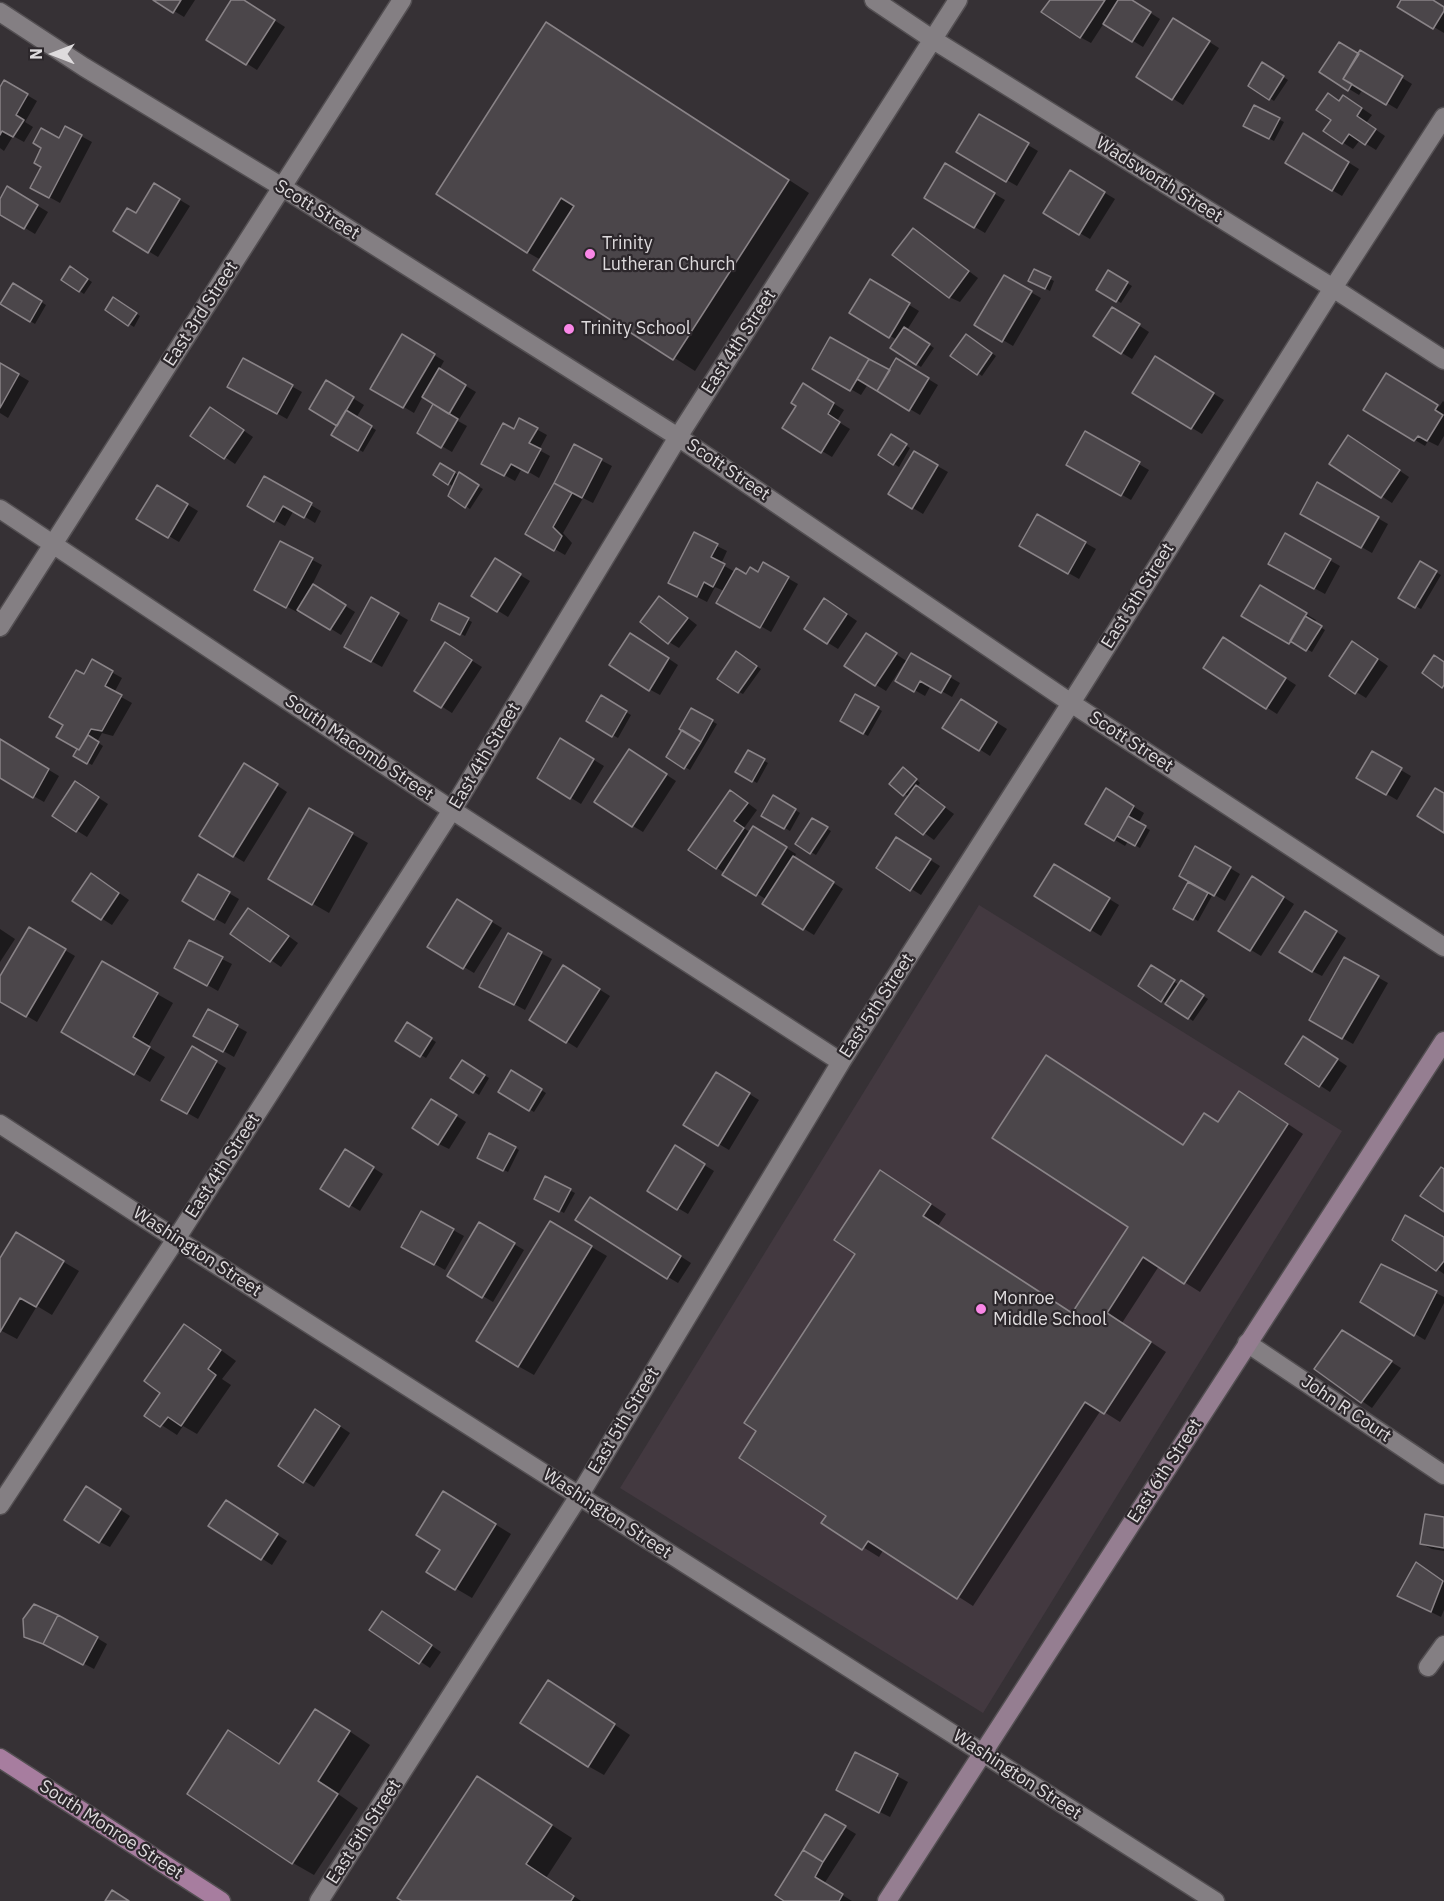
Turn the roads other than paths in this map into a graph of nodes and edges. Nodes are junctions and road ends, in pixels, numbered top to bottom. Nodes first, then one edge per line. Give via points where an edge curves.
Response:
1 (402, 0) edge
2 (874, 0) edge
3 (958, 0) edge
4 (0, 12) edge
5 (932, 39) junction
6 (1444, 117) edge
7 (282, 188) junction
8 (1333, 288) junction
9 (1444, 360) edge
10 (678, 437) junction
11 (0, 509) edge
12 (53, 544) junction
13 (0, 627) edge
14 (1071, 703) junction
15 (452, 810) junction
16 (1444, 946) edge
17 (1444, 1041) edge
18 (842, 1062) junction
19 (0, 1124) edge
20 (176, 1239) junction
21 (1247, 1343) junction
22 (1444, 1475) edge
23 (579, 1496) junction
24 (0, 1505) edge
25 (1444, 1645) edge
26 (1428, 1667) dead end
27 (983, 1754) junction
28 (0, 1758) edge
29 (221, 1901) edge
30 (319, 1901) edge
31 (887, 1901) edge
32 (1215, 1901) edge

1 - 7 street, East 3rd Street
2 - 5 street, Wadsworth Street
3 - 5 street, East 4th Street
4 - 7 street, Scott Street
5 - 8 street, Wadsworth Street
5 - 10 street, East 4th Street
6 - 8 street, East 5th Street
7 - 10 street, Scott Street
7 - 12 street, East 3rd Street
8 - 9 street, Wadsworth Street
8 - 14 street, East 5th Street
10 - 14 street, Scott Street
10 - 15 street, East 4th Street
11 - 12 street, South Macomb Street
12 - 13 street, East 3rd Street
12 - 15 street, South Macomb Street
14 - 16 street, Scott Street
14 - 18 street, East 5th Street
15 - 18 street, South Macomb Street
15 - 20 street, East 4th Street
17 - 21 street, East 6th Street
18 - 23 street, East 5th Street
19 - 20 street, Washington Street
20 - 23 street, Washington Street
20 - 24 street, East 4th Street
21 - 22 street, John R Court
21 - 27 street, East 6th Street
23 - 27 street, Washington Street
23 - 30 street, East 5th Street
25 - 26 street
27 - 31 street, East 6th Street
27 - 32 street, Washington Street
28 - 29 main road, South Monroe Street

